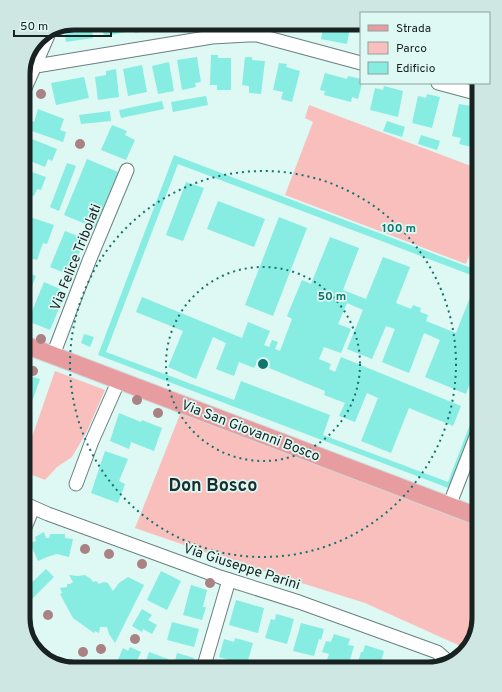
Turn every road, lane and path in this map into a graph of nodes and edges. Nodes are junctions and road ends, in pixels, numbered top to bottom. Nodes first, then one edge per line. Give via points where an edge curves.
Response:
1 (46, 41) edge
2 (360, 63) edge
3 (36, 66) junction
4 (30, 78) edge
5 (442, 84) edge
6 (472, 92) edge
7 (127, 170) dead end
8 (30, 347) edge
9 (53, 355) junction
10 (119, 380) junction
11 (472, 446) edge
12 (76, 484) dead end
13 (30, 506) edge
14 (449, 506) junction
15 (472, 514) edge
16 (229, 580) junction
17 (445, 659) edge
18 (205, 662) edge

1 - 3 street
2 - 3 street via 257,35 248,35 212,37
3 - 4 street
5 - 6 street
7 - 9 street, Via Felice Tribolati
8 - 9 main road, Via San Giovanni Bosco
9 - 10 main road, Via San Giovanni Bosco
10 - 12 street
10 - 14 main road, Via San Giovanni Bosco
11 - 14 street
13 - 16 street, Via Giuseppe Parini
14 - 15 main road, Via San Giovanni Bosco
16 - 17 street, Via Giuseppe Parini via 299,602 437,652
16 - 18 street

